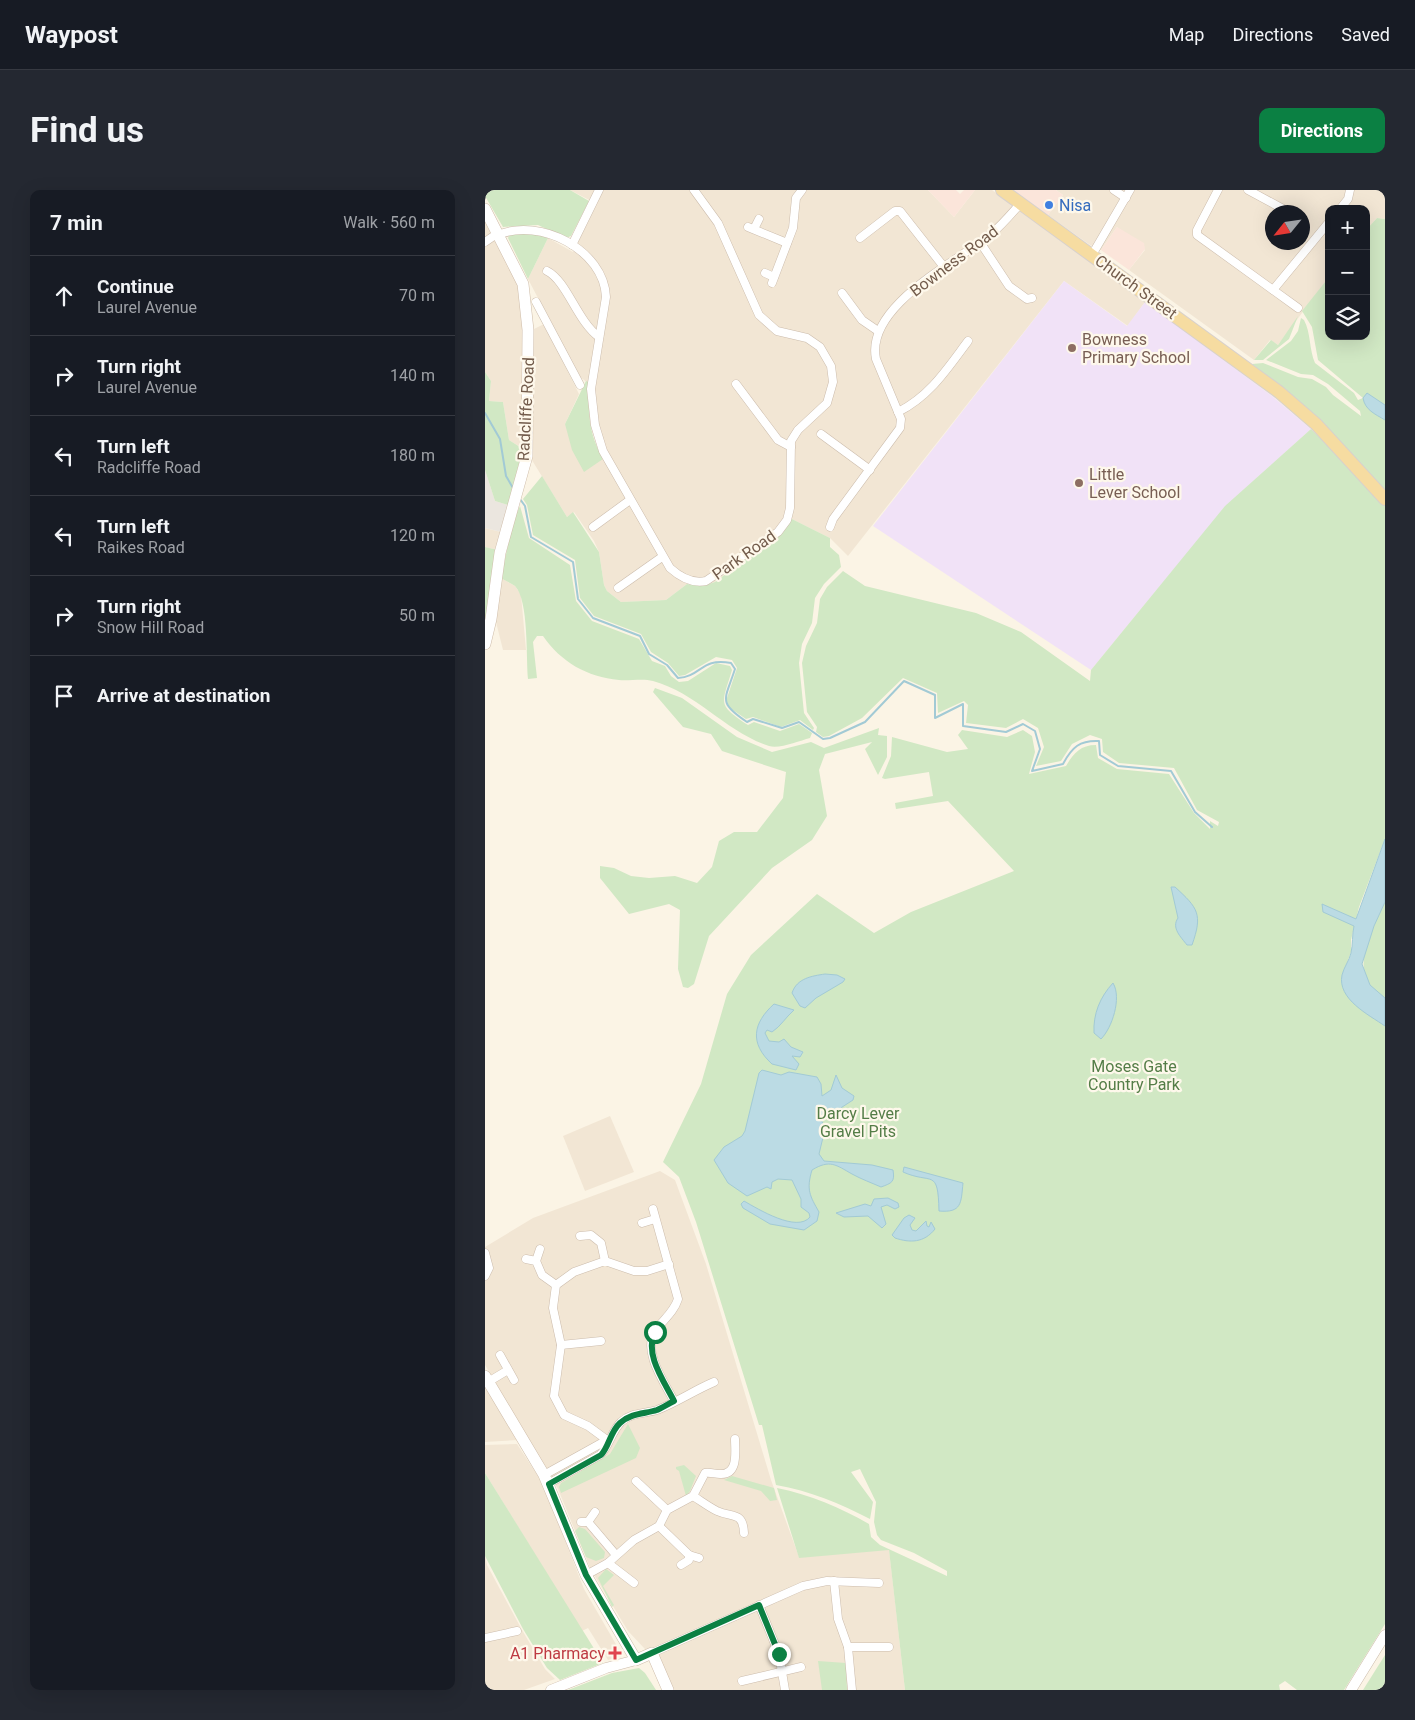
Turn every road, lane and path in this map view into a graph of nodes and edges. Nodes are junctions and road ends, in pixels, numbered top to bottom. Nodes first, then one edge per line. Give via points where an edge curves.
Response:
1 (599, 190) edge
2 (695, 190) edge
3 (802, 190) edge
4 (1001, 190) edge
5 (1114, 190) edge
6 (1130, 190) edge
7 (1218, 190) edge
8 (1248, 190) edge
9 (1350, 190) edge
10 (1126, 198) junction
11 (1020, 204) junction
12 (1276, 205) edge
13 (1343, 205) edge
14 (485, 209) edge
15 (759, 219) dead end
16 (1325, 227) edge
17 (498, 234) junction
18 (860, 238) dead end
19 (485, 242) edge
20 (980, 242) junction
21 (787, 243) junction
22 (571, 246) junction
23 (1093, 255) junction
24 (944, 266) junction
25 (547, 270) dead end
26 (765, 273) dead end
27 (1273, 290) junction
28 (842, 293) dead end
29 (1032, 298) dead end
30 (536, 302) dead end
31 (1298, 308) dead end
32 (527, 311) junction
33 (543, 316) junction
34 (878, 331) junction
35 (599, 337) junction
36 (968, 341) dead end
37 (736, 384) dead end
38 (580, 386) dead end
39 (898, 412) junction
40 (821, 434) dead end
41 (791, 447) junction
42 (870, 470) junction
43 (1385, 499) edge
44 (630, 500) junction
45 (593, 527) dead end
46 (830, 527) dead end
47 (663, 557) junction
48 (618, 588) dead end
49 (485, 644) edge
50 (653, 1209) dead end
51 (655, 1219) junction
52 (642, 1223) dead end
53 (580, 1236) dead end
54 (540, 1249) dead end
55 (485, 1253) edge
56 (526, 1259) dead end
57 (605, 1261) junction
58 (536, 1262) junction
59 (669, 1264) junction
60 (490, 1270) edge
61 (556, 1285) junction
62 (561, 1345) junction
63 (595, 1353) dead end
64 (500, 1355) dead end
65 (508, 1370) junction
66 (699, 1378) dead end
67 (487, 1379) edge
68 (514, 1380) dead end
69 (714, 1382) dead end
70 (701, 1387) junction
71 (674, 1401) junction
72 (735, 1439) dead end
73 (607, 1440) junction
74 (546, 1480) junction
75 (637, 1481) dead end
76 (693, 1496) junction
77 (667, 1510) junction
78 (595, 1512) dead end
79 (659, 1526) junction
80 (744, 1533) dead end
81 (616, 1555) junction
82 (689, 1555) junction
83 (699, 1558) dead end
84 (608, 1563) junction
85 (681, 1565) dead end
86 (586, 1575) junction
87 (873, 1575) dead end
88 (834, 1581) junction
89 (634, 1583) dead end
90 (759, 1605) junction
91 (517, 1631) dead end
92 (1385, 1635) edge
93 (485, 1638) edge
94 (849, 1647) junction
95 (884, 1650) dead end
96 (652, 1653) junction
97 (638, 1659) junction
98 (801, 1668) dead end
99 (783, 1672) junction
100 (663, 1678) junction
101 (742, 1681) dead end
102 (551, 1690) edge
103 (668, 1690) edge
104 (785, 1690) edge
105 (852, 1690) edge
106 (1351, 1690) edge

1 - 22 street
2 - 41 street, Park Road via 718,223 759,315 777,331 813,341 831,366 833,382 830,397 823,409 798,430
3 - 21 street via 796,198 793,228
4 - 11 main road, Church Street
5 - 10 street
6 - 10 street
7 - 27 street via 1197,235
8 - 12 street
9 - 13 street
10 - 23 street
11 - 20 street, Bowness Road via 999,228
11 - 23 main road, Church Street
14 - 17 main road, Radcliffe Road
15 - 21 street via 751,228
16 - 27 street
17 - 19 street
17 - 22 street, Park Road via 535,230
17 - 32 main road, Radcliffe Road via 523,284
18 - 24 street via 895,211 900,211
20 - 24 street, Bowness Road
20 - 29 street via 1009,286 1027,299
21 - 26 street via 773,280
22 - 35 street, Park Road via 590,259 603,278 606,297
23 - 43 main road, Church Street via 1279,392 1316,424
24 - 34 street, Bowness Road via 903,301
25 - 35 street via 557,278 587,327
27 - 31 street
28 - 34 street via 863,320
30 - 33 street
32 - 33 street
32 - 49 main road, Radcliffe Road via 527,456 500,553
33 - 38 street
34 - 39 street via 876,359
35 - 44 street, Park Road via 591,405 603,451
36 - 39 street via 929,392
37 - 41 street via 778,440
39 - 42 street via 900,428
40 - 42 street via 833,447
41 - 47 street, Park Road via 789,515 778,532 706,581 687,580 670,568
42 - 46 street
44 - 45 street via 600,518
44 - 47 street, Park Road
47 - 48 street via 631,584
50 - 51 street
51 - 52 street
51 - 59 street
53 - 57 street via 592,1232 601,1243
54 - 58 street
55 - 60 street
56 - 58 street
57 - 59 street via 640,1271
57 - 61 street via 574,1272
58 - 61 street via 542,1274
59 - 71 street via 678,1299 655,1332 651,1348
61 - 62 street via 553,1308
62 - 63 street via 597,1342
62 - 73 street via 554,1386 557,1406 564,1416 588,1426
64 - 65 street
65 - 67 street
65 - 68 street
66 - 70 street
67 - 74 main road
69 - 70 street
70 - 71 street
71 - 73 street via 656,1410 627,1417
72 - 76 street via 732,1449 735,1462 731,1470 723,1475 705,1473
73 - 74 street via 601,1455
74 - 86 main road
75 - 77 street via 647,1486
76 - 77 street
76 - 80 street via 746,1523
77 - 79 street
78 - 81 street via 585,1522
79 - 81 street
79 - 82 street
81 - 84 street
82 - 83 street
82 - 85 street via 689,1560
84 - 86 street
84 - 89 street via 622,1580
86 - 97 main road
87 - 88 street via 876,1583
88 - 90 street via 803,1586
88 - 94 street via 838,1619
90 - 96 street
90 - 99 street
91 - 93 street
92 - 106 street
94 - 95 street
94 - 105 street
96 - 97 main road
96 - 100 main road
97 - 100 main road
97 - 102 street
98 - 99 street
99 - 101 street
99 - 104 street
100 - 103 main road

